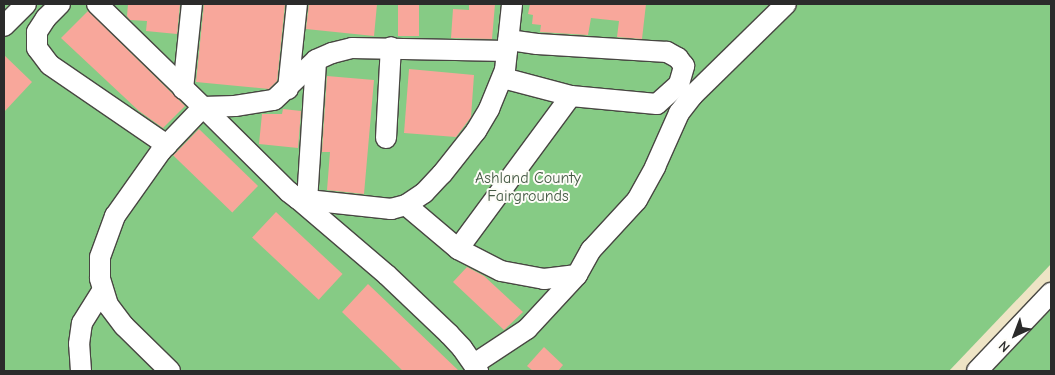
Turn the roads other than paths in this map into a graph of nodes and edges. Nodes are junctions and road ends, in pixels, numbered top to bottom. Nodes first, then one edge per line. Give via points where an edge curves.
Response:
1 (26, 4) edge
2 (60, 4) edge
3 (97, 4) edge
4 (192, 4) edge
5 (297, 4) edge
6 (512, 4) edge
7 (786, 4) edge
8 (4, 26) edge
9 (508, 46) junction
10 (391, 47) junction
11 (316, 60) junction
12 (712, 77) junction
13 (503, 78) junction
14 (680, 84) junction
15 (184, 88) junction
16 (288, 89) junction
17 (571, 96) junction
18 (657, 104) junction
19 (203, 107) junction
20 (668, 137) junction
21 (386, 138) dead end
22 (167, 145) junction
23 (303, 200) junction
24 (406, 205) junction
25 (458, 249) junction
26 (577, 274) junction
27 (102, 290) junction
28 (1051, 293) edge
29 (476, 368) edge
30 (81, 371) edge
31 (170, 371) edge
32 (976, 371) edge

1 - 8 street
2 - 22 street via 37,32 37,48 50,65
3 - 15 street
4 - 15 street
5 - 16 street
6 - 9 street
7 - 12 street
9 - 10 street
9 - 13 street
9 - 14 street via 538,44 667,52 684,66
10 - 11 street via 352,48
10 - 21 street
11 - 16 street
11 - 23 street
12 - 14 street
12 - 20 street via 679,113
13 - 17 street
13 - 24 street via 476,131 442,174 424,193
14 - 18 street
15 - 19 street
16 - 19 street via 274,100
17 - 18 street
17 - 25 street
18 - 20 street via 667,123
19 - 22 street
19 - 23 street via 289,192
20 - 26 street via 637,200 591,250
22 - 27 street via 115,216 100,257
23 - 24 street via 391,209
23 - 29 street via 449,334
24 - 25 street
25 - 26 street via 501,271 544,279
26 - 29 street via 527,329
27 - 30 street via 82,323 79,344
27 - 31 street via 108,305 124,326
28 - 32 street

